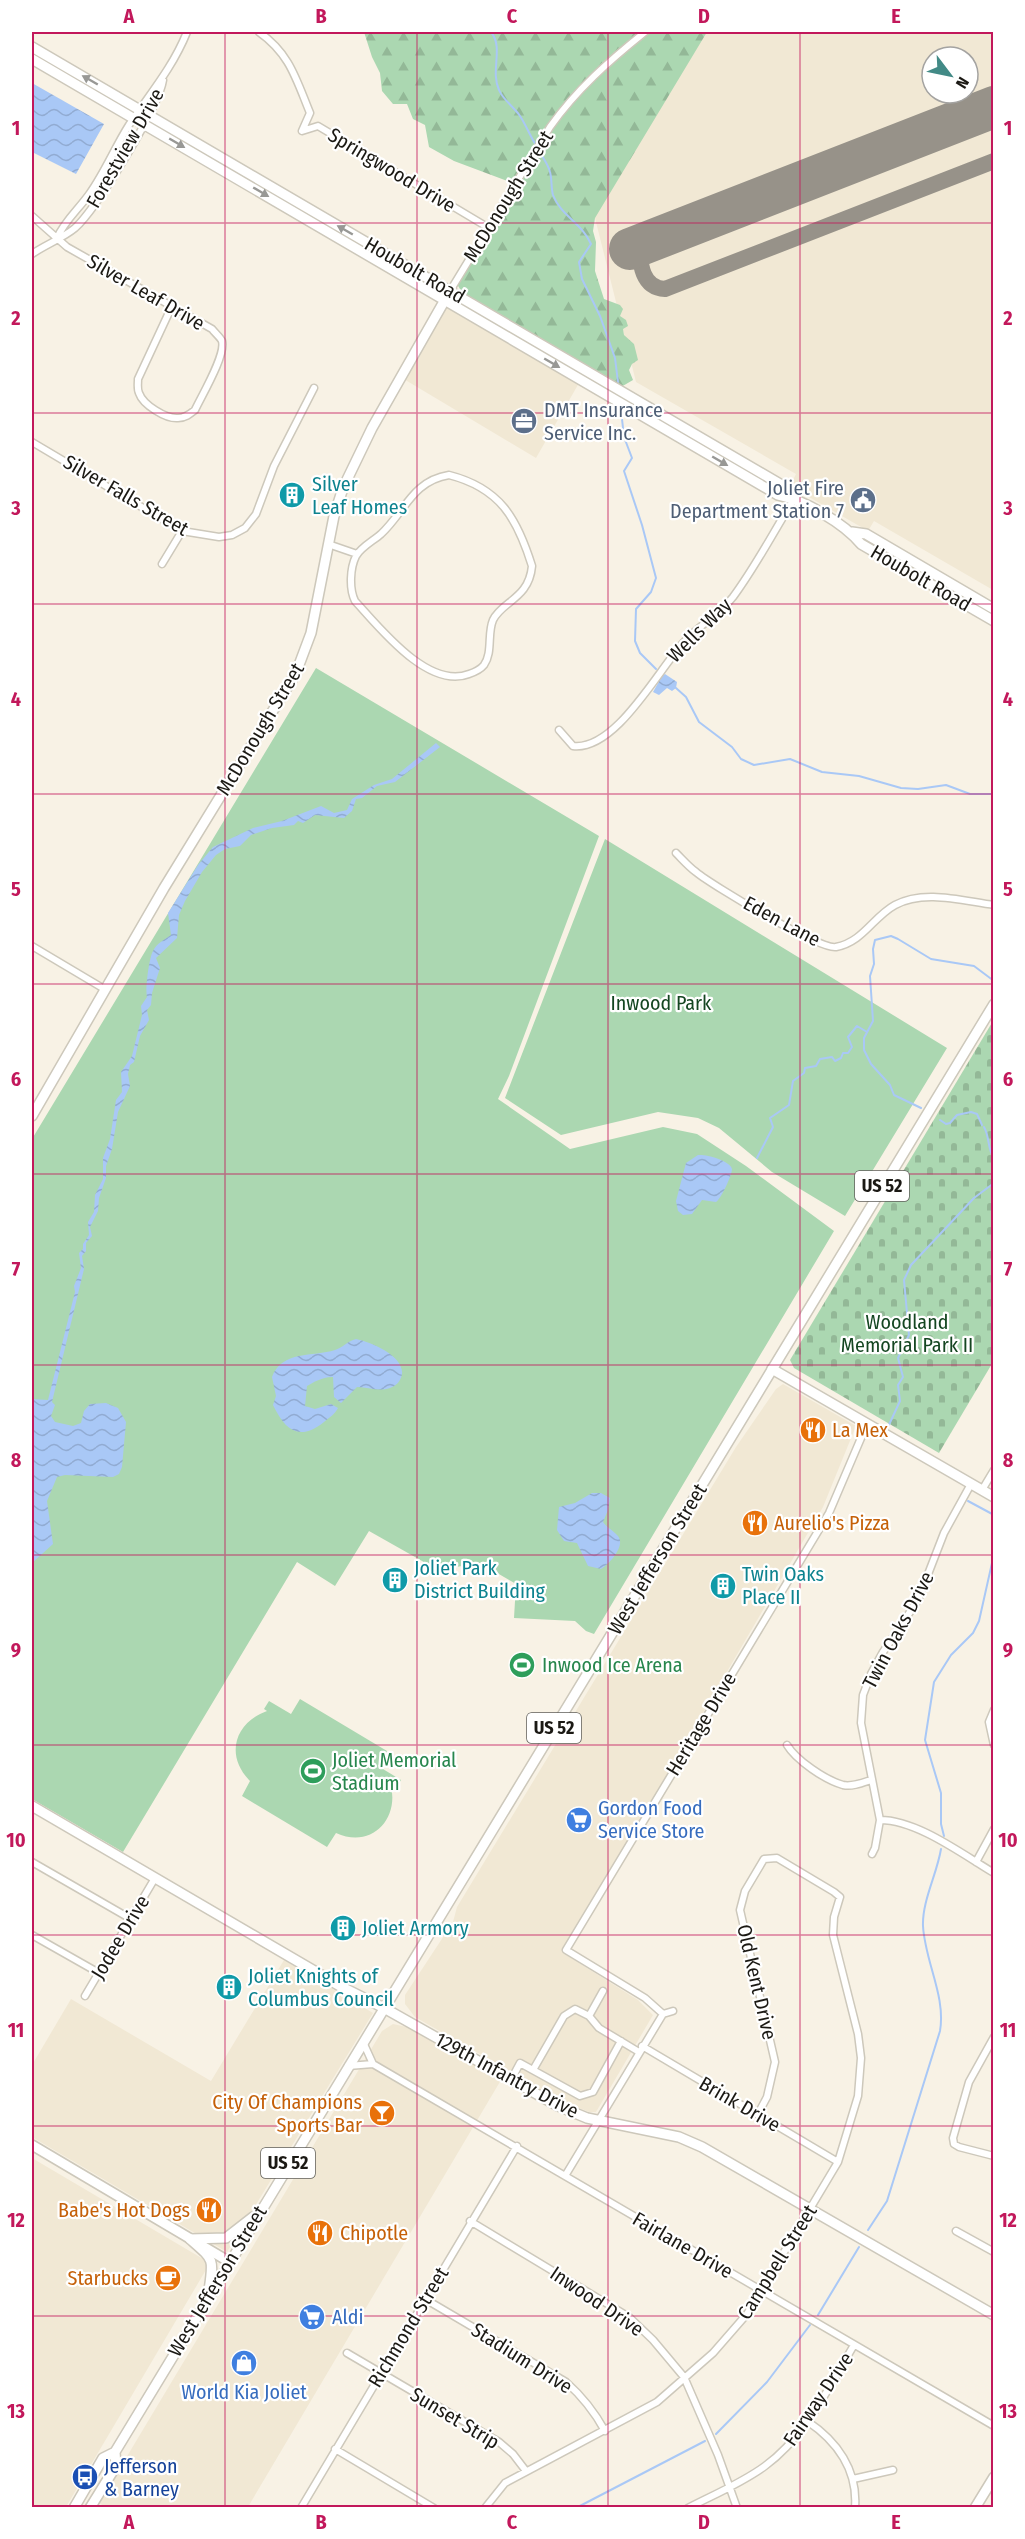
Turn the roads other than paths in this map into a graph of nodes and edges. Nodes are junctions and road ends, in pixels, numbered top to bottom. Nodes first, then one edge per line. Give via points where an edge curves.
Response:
1 (187, 32) edge
2 (259, 32) edge
3 (645, 32) edge
4 (32, 47) edge
5 (32, 58) edge
6 (142, 117) junction
7 (32, 216) edge
8 (489, 228) junction
9 (57, 238) junction
10 (32, 254) edge
11 (450, 291) junction
12 (444, 300) junction
13 (172, 306) junction
14 (314, 388) dead end
15 (32, 442) edge
16 (794, 498) junction
17 (182, 531) junction
18 (852, 532) junction
19 (328, 544) junction
20 (357, 554) junction
21 (162, 564) dead end
22 (993, 609) edge
23 (993, 621) edge
24 (559, 730) dead end
25 (676, 854) dead end
26 (993, 905) edge
27 (32, 946) edge
28 (106, 990) junction
29 (993, 1004) edge
30 (32, 1116) edge
31 (772, 1369) junction
32 (867, 1424) junction
33 (993, 1470) edge
34 (972, 1484) junction
35 (982, 1490) junction
36 (993, 1497) edge
37 (993, 1710) edge
38 (787, 1745) dead end
39 (993, 1745) edge
40 (872, 1780) junction
41 (32, 1806) edge
42 (880, 1820) junction
43 (993, 1829) edge
44 (872, 1854) dead end
45 (32, 1862) edge
46 (976, 1862) junction
47 (993, 1873) edge
48 (155, 1878) junction
49 (840, 1898) joint
50 (131, 1919) junction
51 (32, 1935) edge
52 (99, 1973) junction
53 (603, 1991) dead end
54 (85, 1996) dead end
55 (384, 2007) junction
56 (673, 2011) dead end
57 (663, 2014) junction
58 (589, 2016) junction
59 (993, 2037) edge
60 (621, 2041) junction
61 (363, 2042) junction
62 (640, 2049) junction
63 (373, 2064) junction
64 (348, 2066) junction
65 (533, 2070) junction
66 (511, 2080) junction
67 (758, 2114) junction
68 (598, 2120) junction
69 (32, 2145) edge
70 (516, 2146) junction
71 (993, 2156) edge
72 (838, 2162) junction
73 (565, 2176) junction
74 (811, 2208) junction
75 (257, 2214) junction
76 (470, 2221) junction
77 (956, 2231) dead end
78 (190, 2239) junction
79 (993, 2252) edge
80 (228, 2261) junction
81 (761, 2290) junction
82 (207, 2296) junction
83 (425, 2299) junction
84 (993, 2315) edge
85 (854, 2345) junction
86 (347, 2353) dead end
87 (382, 2373) junction
88 (684, 2378) junction
89 (807, 2421) junction
90 (993, 2426) edge
91 (605, 2431) junction
92 (335, 2449) junction
93 (115, 2452) junction
94 (892, 2470) dead end
95 (526, 2471) junction
96 (993, 2477) edge
97 (853, 2479) junction
98 (729, 2487) junction
99 (76, 2504) edge
100 (91, 2507) edge
101 (301, 2508) edge
102 (434, 2508) edge
103 (485, 2508) edge
104 (688, 2508) edge
105 (736, 2508) edge
106 (855, 2508) edge
107 (975, 2508) edge

1 - 6 street, Forestview Drive
2 - 8 street, Springwood Drive via 275,43 287,59 310,113 302,131 318,126
3 - 8 street, McDonough Street via 588,79 563,108
6 -> 4 main road, Houbolt Road
5 - 6 main road, Houbolt Road
6 - 9 street, Forestview Drive
6 - 9 street, Forestview Drive via 91,210 73,230
11 -> 6 main road, Houbolt Road
6 -> 12 main road, Houbolt Road
7 - 9 street, Silver Leaf Drive
8 - 11 street, McDonough Street
9 - 10 street, Forestview Drive
9 - 13 street, Silver Leaf Drive
11 - 12 main road, McDonough Street
11 - 16 main road, Houbolt Road via 785,487
12 -> 16 main road, Houbolt Road via 778,495
12 - 19 main road, McDonough Street via 356,460 334,516
13 - 13 street, Silver Leaf Drive via 212,329 222,342 222,353 195,410 178,418 145,403 138,390 138,379
14 - 17 street, Silver Falls Street via 274,466 256,514 245,528 219,537
15 - 17 street, Silver Falls Street
16 - 18 main road, Houbolt Road
16 - 24 street, Wells Way via 733,597 684,641 614,730 584,748 573,746
17 - 21 street
18 - 22 main road, Houbolt Road via 866,534
18 - 23 main road, Houbolt Road via 861,544
19 - 20 street
19 - 28 main road, McDonough Street via 312,633 296,673
20 - 20 street via 351,584 355,602 405,654 435,673 463,677 486,663 492,623 520,595 532,566 518,529 500,501 490,492 449,475 429,480 382,533
25 - 26 street, Eden Lane via 697,873 762,913 833,948 857,939 894,905 914,899 940,897
27 - 28 street
28 - 30 main road, McDonough Street
29 - 31 main road, West Jefferson Street / US 52
31 - 32 main road
31 - 55 main road, West Jefferson Street / US 52
32 - 34 main road
32 - 57 street, Heritage Drive via 829,1513 566,1950 645,1998
33 - 35 street
34 - 35 main road
34 - 40 street, Twin Oaks Drive via 944,1533 918,1600 871,1674 863,1695 861,1723
35 - 36 main road
37 - 39 street via 989,1722
38 - 40 street via 795,1757 843,1785
40 - 42 street, Twin Oaks Drive
41 - 48 main road, 129th Infantry Drive
42 - 44 street, Twin Oaks Drive
42 - 46 street via 896,1820 911,1826
43 - 46 street
45 - 50 street
46 - 47 street
48 - 50 street, Jodee Drive
48 - 55 main road, 129th Infantry Drive via 340,1986
49 - 67 street, Old Kent Drive via 770,1857 764,1859 745,1891 740,1910 775,2062 767,2097
49 - 72 street, Campbell Street via 833,1935 861,2058 858,2096
50 - 52 street, Jodee Drive
51 - 52 street
52 - 54 street, Jodee Drive
53 - 58 street
55 - 61 main road, West Jefferson Street / US 52
55 - 66 main road, 129th Infantry Drive
56 - 57 street
57 - 62 street
58 - 60 street, Brink Drive via 599,2028
58 - 65 street via 575,2009 564,2016
59 - 71 street via 969,2082 953,2138 954,2144
60 - 62 street, Brink Drive
60 - 65 street via 592,2092 579,2096
61 - 63 street
61 - 64 main road, West Jefferson Street / US 52
62 - 67 street, Brink Drive
62 - 68 street
63 - 64 street
63 - 70 street, Fairlane Drive
64 - 75 main road, West Jefferson Street / US 52
65 - 66 street via 520,2063
66 - 68 main road, 129th Infantry Drive via 558,2106
67 - 72 street, Brink Drive
68 - 73 street
68 - 74 main road, 129th Infantry Drive via 679,2137
69 - 78 main road
70 - 73 street, Fairlane Drive
70 - 76 street, Richmond Street
72 - 74 street, Campbell Street
73 - 81 street, Fairlane Drive
74 - 81 street, Campbell Street
74 - 84 main road, 129th Infantry Drive
75 - 78 main road via 226,2238
75 - 80 main road, West Jefferson Street / US 52
76 - 83 street, Richmond Street
76 - 88 street, Inwood Drive via 629,2317
77 - 79 street
78 - 80 main road
78 - 82 main road via 213,2264
80 - 82 main road, West Jefferson Street / US 52
81 - 85 street, Fairlane Drive
81 - 88 street, Campbell Street via 730,2335
82 - 93 main road, West Jefferson Street / US 52
83 - 87 street, Richmond Street
83 - 91 street, Stadium Drive via 566,2382 595,2413
85 - 89 street, Fairway Drive
85 - 90 street, Fairlane Drive
86 - 87 street, Sunset Strip
87 - 92 street, Richmond Street
87 - 95 street, Sunset Strip via 499,2442
88 - 91 street, Campbell Street via 657,2402
88 - 98 street, Inwood Drive
89 - 97 street via 836,2445
89 - 98 street, Fairway Drive via 786,2449
91 - 95 street, Campbell Street
92 - 101 street, Richmond Street
92 - 102 street
93 - 99 main road, West Jefferson Street / US 52 via 103,2458
93 - 100 main road, West Jefferson Street / US 52 via 116,2466
94 - 97 street
95 - 103 street, Campbell Street via 505,2483
96 - 107 main road
97 - 106 street
98 - 104 street, Fairway Drive
98 - 105 street, Inwood Drive
99 - 100 main road

